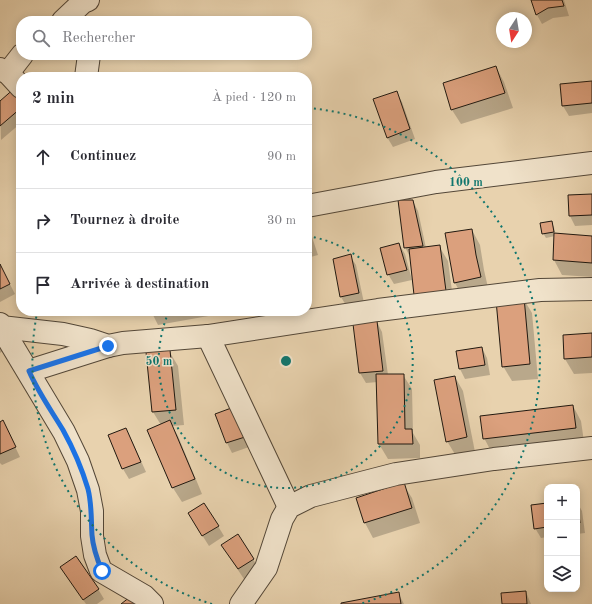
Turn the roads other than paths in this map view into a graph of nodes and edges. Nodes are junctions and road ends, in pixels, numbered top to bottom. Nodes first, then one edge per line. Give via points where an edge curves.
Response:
1 (86, 8) edge
2 (72, 16) edge
3 (19, 60) edge
4 (88, 60) edge
5 (87, 72) edge
6 (10, 76) edge
7 (592, 163) edge
8 (312, 205) edge
9 (592, 289) edge
10 (1, 325) edge
11 (208, 336) junction
12 (108, 346) junction
13 (29, 371) junction
14 (592, 448) edge
15 (290, 507) junction
16 (152, 604) edge
17 (241, 604) edge

1 - 2 street
3 - 6 street
4 - 5 street
7 - 8 street via 436,182
9 - 11 street via 540,290 394,308
10 - 12 street via 63,334
10 - 13 street
11 - 12 street
11 - 15 street
12 - 13 street
13 - 16 street via 78,461 92,511 95,555 102,571 144,596
14 - 15 street via 494,458 396,474 311,496
15 - 17 street via 282,519 266,568

